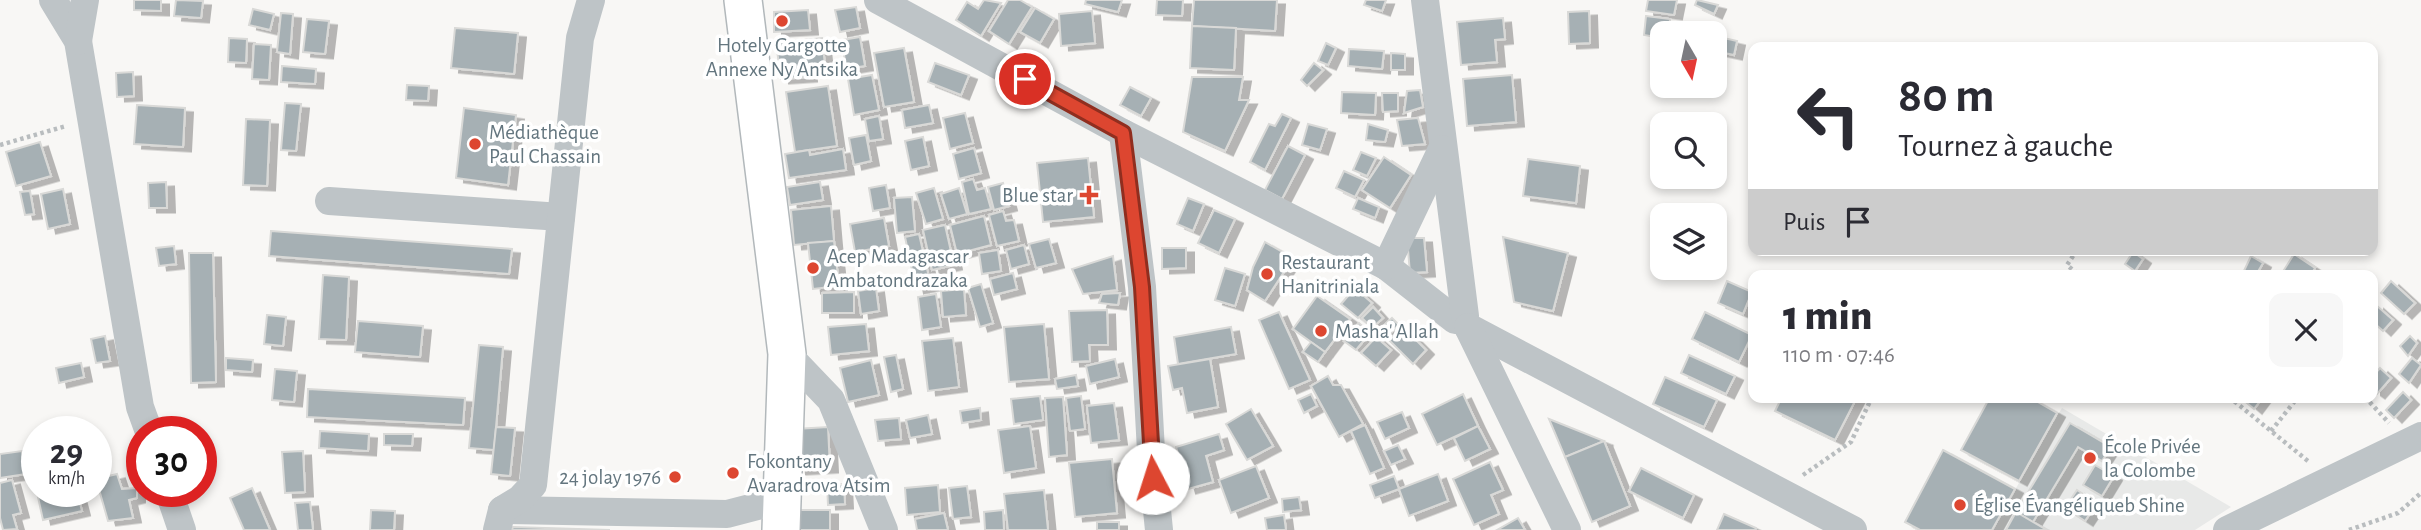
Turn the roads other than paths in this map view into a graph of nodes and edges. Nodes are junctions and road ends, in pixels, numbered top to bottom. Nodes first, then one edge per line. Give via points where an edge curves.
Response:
1 (53, 0) edge
2 (85, 0) edge
3 (592, 0) edge
4 (743, 0) edge
5 (878, 0) edge
6 (1425, 0) edge
7 (78, 41) junction
8 (1123, 133) junction
9 (1442, 149) junction
10 (329, 201) dead end
11 (561, 217) junction
12 (1386, 266) junction
13 (1463, 321) junction
14 (787, 354) junction
15 (143, 416) edge
16 (2421, 436) edge
17 (174, 507) edge
18 (781, 515) edge
19 (499, 520) edge
20 (182, 530) edge
21 (884, 530) edge
22 (1159, 530) edge
23 (1567, 530) edge
24 (1853, 530) edge
25 (2227, 530) edge

1 - 7 street
2 - 7 street
3 - 11 street via 580,38
4 - 14 main road
5 - 8 street
6 - 9 street
7 - 15 street
8 - 12 street
8 - 22 street via 1142,287
9 - 12 street
9 - 13 street
10 - 11 street
11 - 19 street via 533,485
12 - 13 street
13 - 23 street
13 - 24 street
14 - 18 main road
14 - 21 street via 831,400
16 - 25 street
17 - 20 street
18 - 19 street

